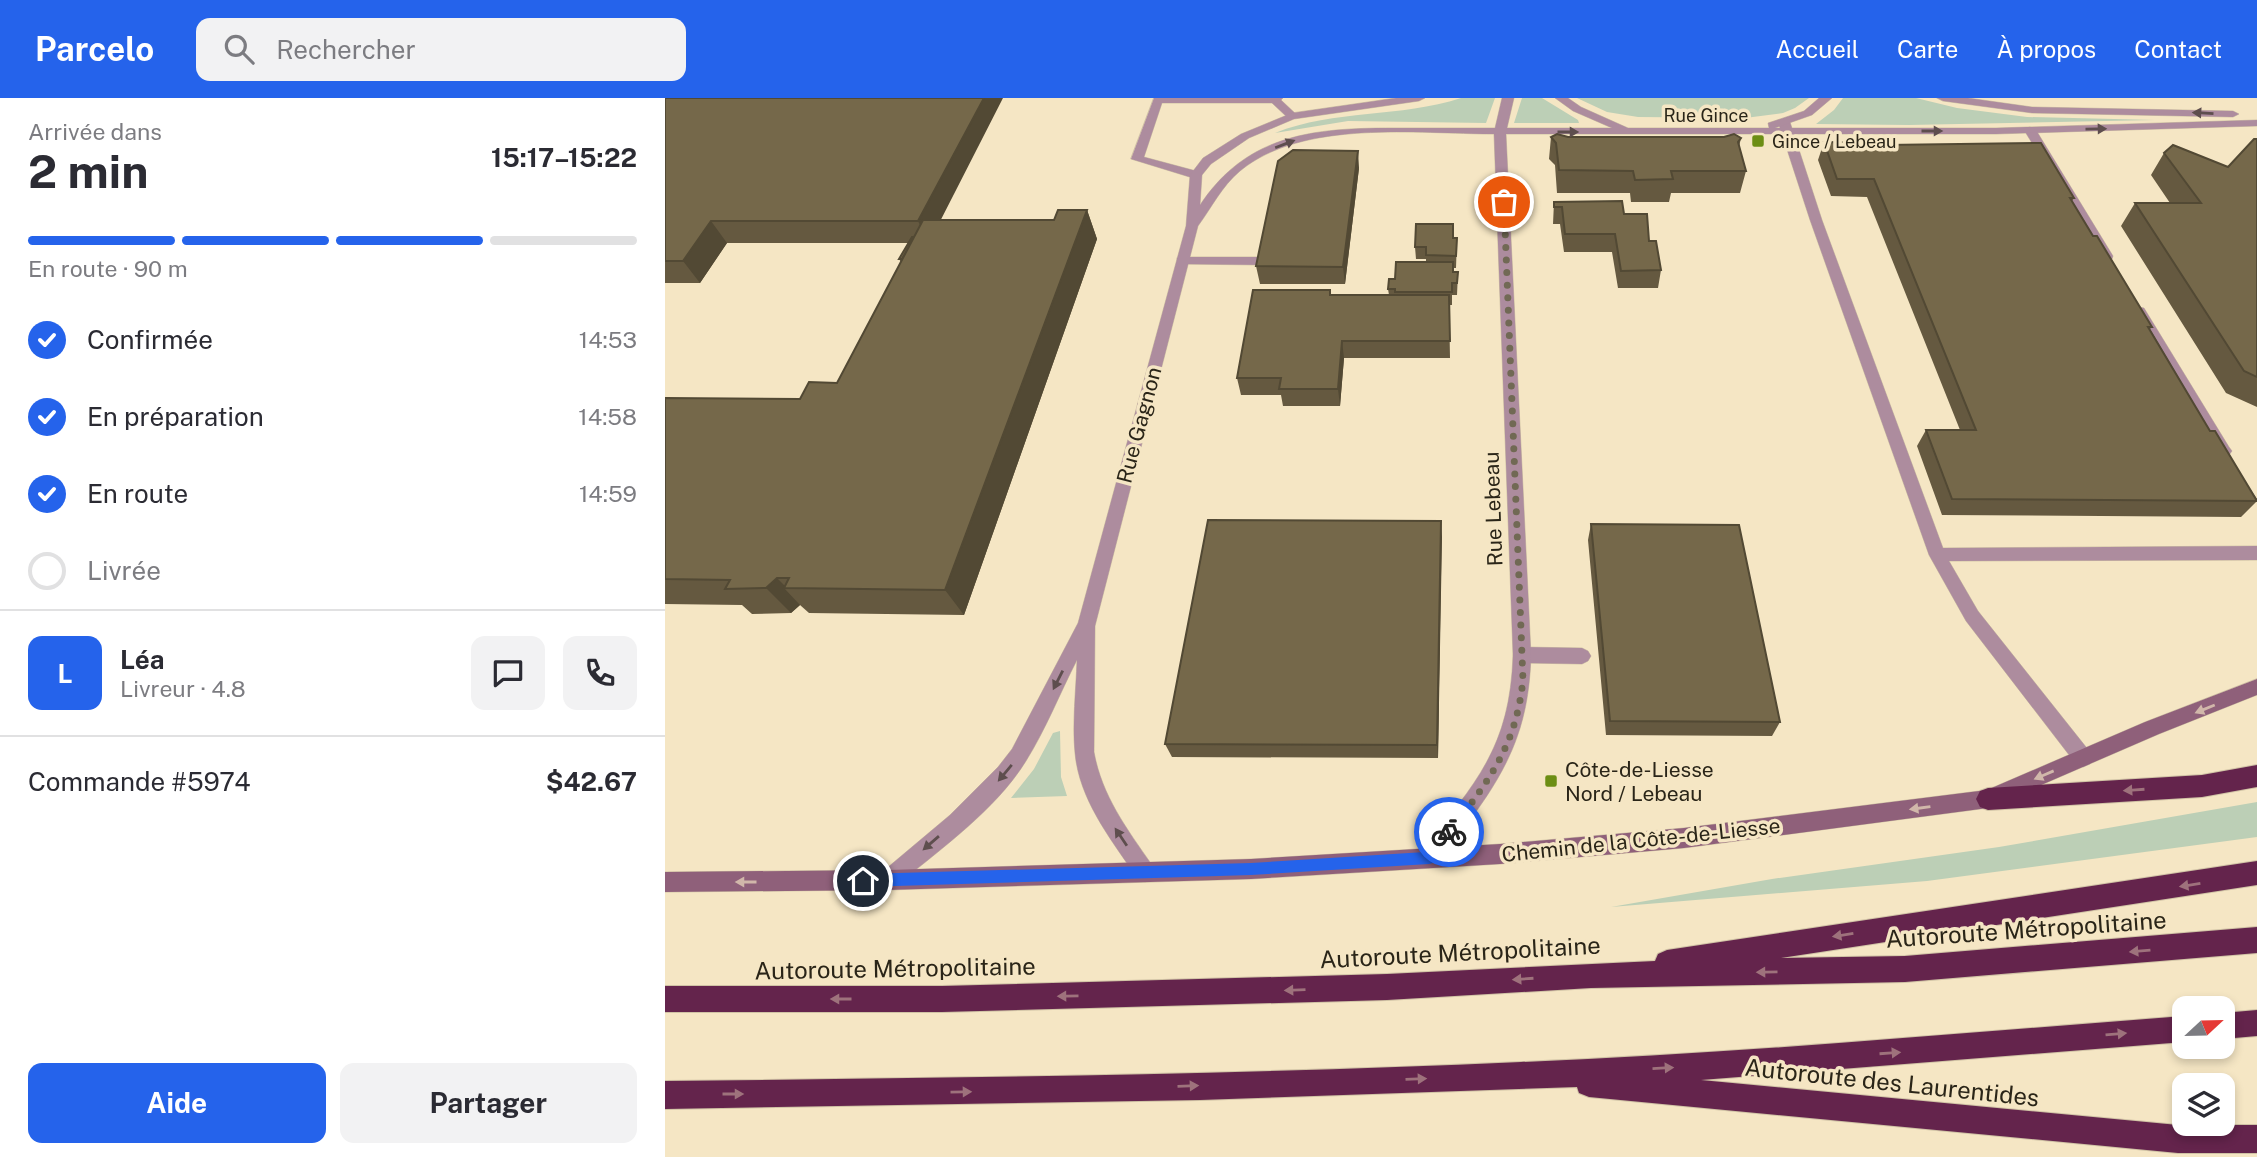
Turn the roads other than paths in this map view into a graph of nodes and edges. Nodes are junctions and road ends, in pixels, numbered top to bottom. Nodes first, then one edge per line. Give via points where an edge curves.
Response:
1 (1419, 98) edge
2 (1508, 98) edge
3 (1561, 98) edge
4 (1826, 98) edge
5 (1943, 98) edge
6 (1276, 99) edge
7 (2001, 103) edge
8 (1292, 116) junction
9 (2257, 116) edge
10 (2257, 123) edge
11 (1786, 127) junction
12 (2030, 130) junction
13 (1500, 132) junction
14 (1636, 132) junction
15 (1196, 175) junction
16 (1192, 226) junction
17 (1182, 261) junction
18 (1264, 261) edge
19 (2113, 266) edge
20 (2132, 300) edge
21 (2230, 461) edge
22 (2257, 553) edge
23 (1937, 555) junction
24 (1087, 624) junction
25 (1522, 655) junction
26 (1582, 656) dead end
27 (2257, 687) edge
28 (2083, 758) junction
29 (2257, 776) edge
30 (1988, 799) junction
31 (1429, 858) junction
32 (1145, 872) junction
33 (2257, 873) edge
34 (888, 880) junction
35 (665, 882) edge
36 (2257, 940) edge
37 (1591, 975) junction
38 (665, 999) edge
39 (2257, 1023) edge
40 (2235, 1025) edge
41 (2172, 1030) edge
42 (1521, 1076) junction
43 (665, 1095) edge
44 (2257, 1139) edge

1 - 8 street
2 - 13 street, Rue Lebeau
3 - 14 street
4 - 11 street
5 - 7 street
6 - 8 street
6 - 15 street via 1158,100 1137,159
9 -> 7 street
8 - 15 street via 1227,146
12 -> 10 street, Rue Gince
11 -> 12 street, Rue Gince
11 - 14 street, Rue Gince
11 - 23 street
12 - 19 street
13 -> 14 street, Rue Gince
16 -> 13 street, Rue Gince via 1227,178 1265,152 1302,138 1356,130
13 - 25 street, Rue Lebeau
15 - 16 street
16 - 17 street, Rue Gagnon
17 - 18 street
17 - 24 street, Rue Gagnon
20 - 21 street
22 - 23 street
23 - 28 street via 1972,616
32 -> 24 street, Rue Gagnon via 1097,801 1086,770
24 -> 34 street, Rue Gagnon via 1007,772
25 - 26 street
25 - 31 street, Rue Lebeau via 1521,699 1505,752
27 -> 28 main road, Chemin de la Côte-de-Liesse
28 -> 30 main road, Chemin de la Côte-de-Liesse
29 -> 30 highway via 2203,786
30 -> 31 main road, Chemin de la Côte-de-Liesse via 1684,838
31 - 32 main road, Chemin de la Côte-de-Liesse
32 - 34 main road, Chemin de la Côte-de-Liesse
33 -> 37 highway
34 -> 35 main road, Chemin de la Côte-de-Liesse
36 -> 37 highway, Autoroute Métropolitaine via 1905,969
37 -> 38 highway, Autoroute Métropolitaine via 1192,993
39 - 40 highway
42 -> 41 highway
43 -> 42 highway via 978,1092
42 - 44 highway, Autoroute des Laurentides via 2178,1139

